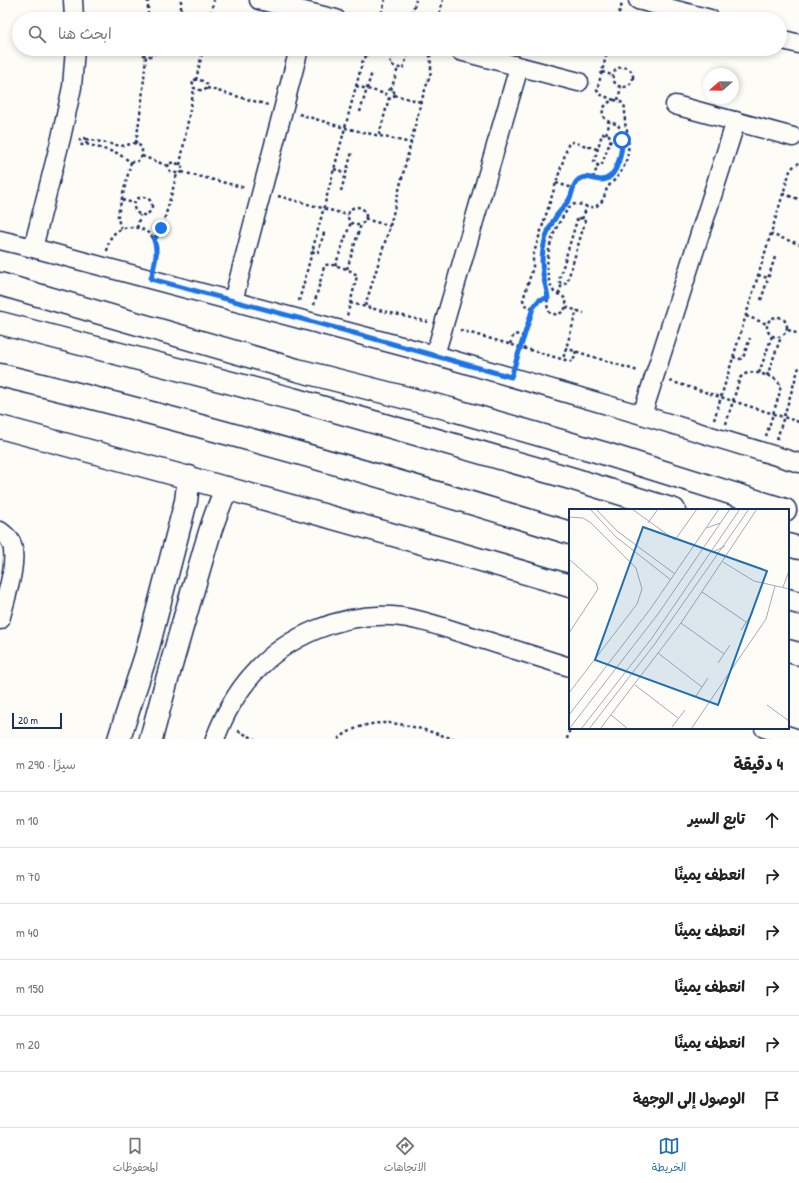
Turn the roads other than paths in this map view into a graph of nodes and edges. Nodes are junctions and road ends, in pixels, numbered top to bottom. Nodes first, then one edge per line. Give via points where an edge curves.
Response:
1 (73, 0) edge
2 (260, 0) edge
3 (638, 0) edge
4 (74, 12) edge
5 (295, 12) edge
6 (683, 12) edge
7 (787, 41) edge
8 (799, 44) edge
9 (74, 56) edge
10 (297, 56) edge
11 (478, 56) edge
12 (519, 67) junction
13 (579, 82) dead end
14 (675, 105) dead end
15 (736, 121) junction
16 (793, 137) dead end
17 (0, 240) edge
18 (33, 248) junction
19 (0, 284) edge
20 (233, 301) junction
21 (2, 322) edge
22 (435, 355) junction
23 (0, 375) edge
24 (642, 415) junction
25 (0, 427) edge
26 (799, 463) edge
27 (189, 478) junction
28 (227, 488) junction
29 (671, 509) edge
30 (784, 509) edge
31 (789, 511) edge
32 (799, 514) edge
33 (0, 531) edge
34 (569, 533) edge
35 (789, 545) edge
36 (799, 548) edge
37 (569, 586) edge
38 (789, 600) edge
39 (799, 603) edge
40 (0, 620) edge
41 (789, 651) edge
42 (799, 654) edge
43 (569, 667) edge
44 (767, 729) edge
45 (119, 739) edge
46 (151, 739) edge
47 (215, 739) edge
48 (799, 739) edge

1 - 4 street
2 - 5 street
3 - 6 street
7 - 8 street
9 - 18 street via 72,87 61,138
10 - 20 street
11 - 12 street
12 - 13 street
12 - 22 street
14 - 15 street
15 - 16 street
15 - 24 street
17 - 18 street
18 - 20 street
19 - 30 street via 297,370 587,449
20 - 22 street
21 - 29 street via 301,402
22 - 24 street
23 - 34 street via 234,435
24 - 26 street
25 - 27 street
27 - 28 street
27 - 45 street via 186,501 146,655
28 - 37 street
28 - 46 street via 210,532
31 - 32 street
33 - 40 street via 11,542 14,557
35 - 36 street
38 - 39 street
41 - 42 street
43 - 47 street via 422,620 392,616 361,618 331,624 302,636 277,652 254,673 235,697
44 - 48 street

